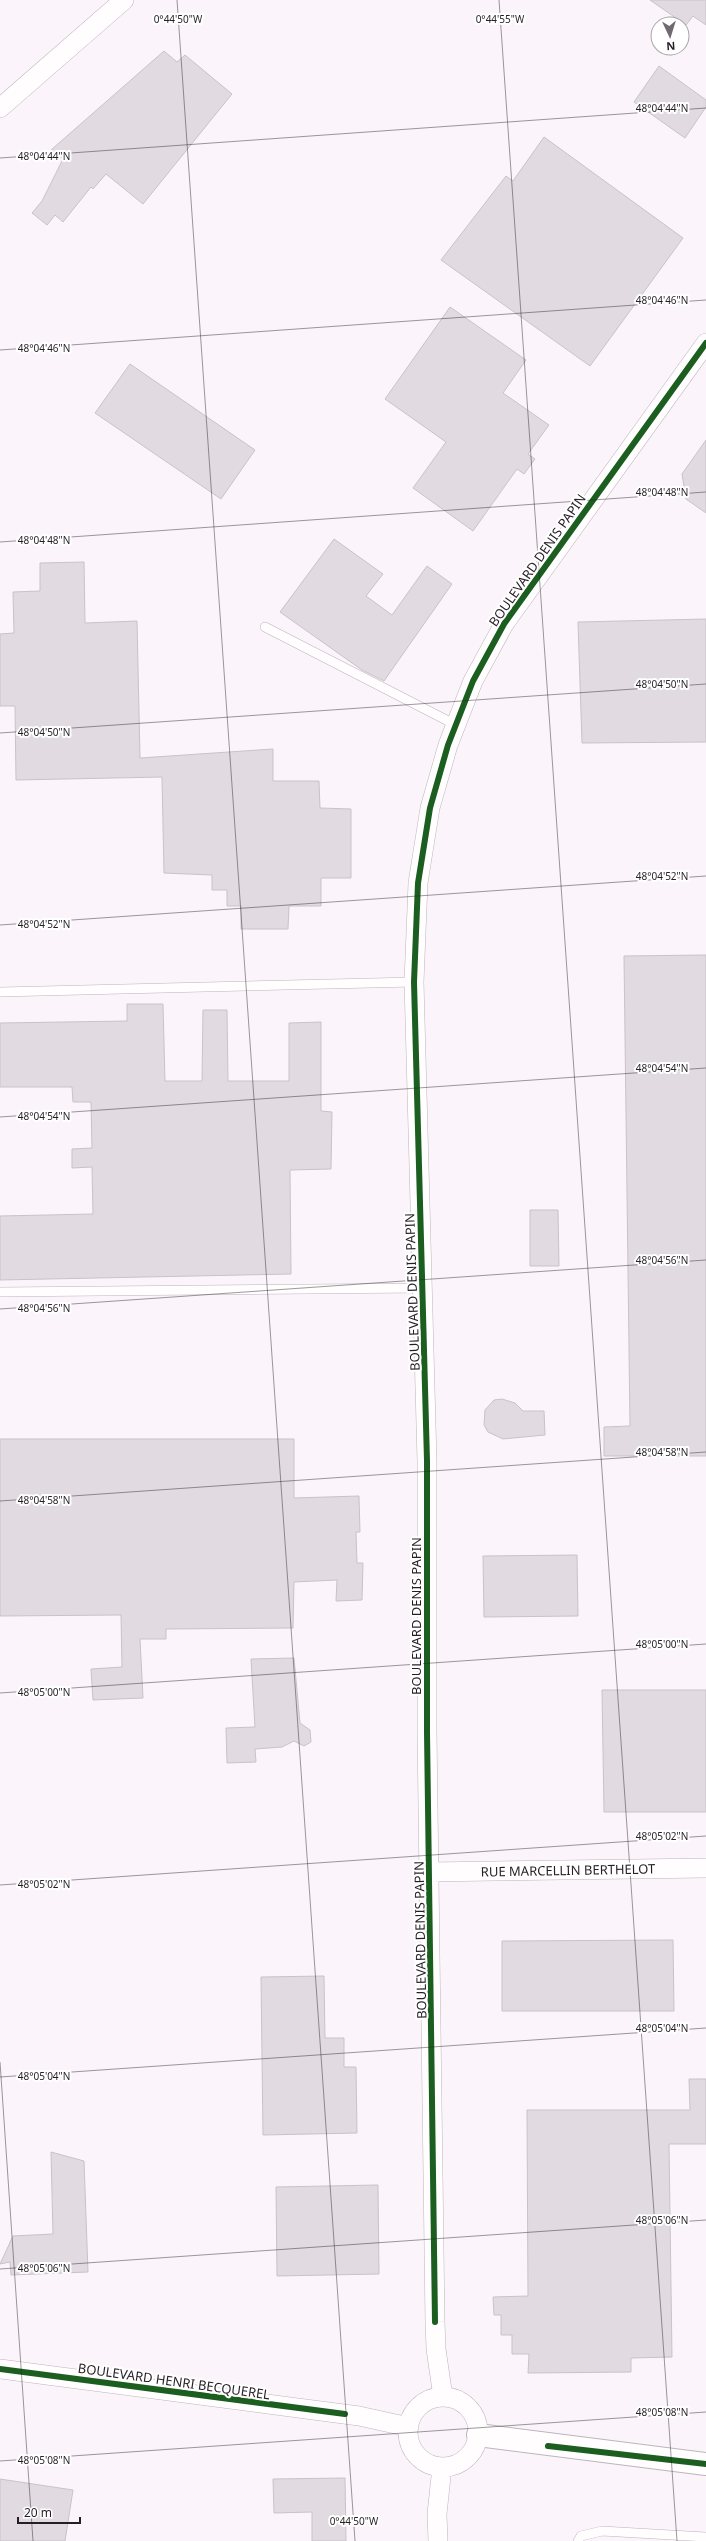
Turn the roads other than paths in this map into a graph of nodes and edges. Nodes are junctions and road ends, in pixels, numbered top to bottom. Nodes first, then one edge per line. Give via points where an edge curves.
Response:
1 (124, 0) edge
2 (0, 108) edge
3 (706, 342) edge
4 (265, 627) dead end
5 (456, 725) junction
6 (414, 982) junction
7 (0, 992) edge
8 (421, 1288) junction
9 (0, 1292) edge
10 (706, 1868) edge
11 (430, 1872) junction
12 (0, 2369) edge
13 (443, 2397) junction
14 (409, 2427) junction
15 (478, 2435) junction
16 (706, 2464) edge
17 (442, 2467) junction
18 (701, 2536) edge
19 (438, 2541) edge
20 (578, 2541) edge

1 - 2 street
3 - 5 street, BOULEVARD DENIS PAPIN via 504,624 473,681
4 - 5 lane
5 - 6 street, BOULEVARD DENIS PAPIN via 430,808 418,883
6 - 7 lane
6 - 8 street, BOULEVARD DENIS PAPIN
8 - 9 lane
8 - 11 street, BOULEVARD DENIS PAPIN via 427,1454
10 - 11 street, RUE MARCELLIN BERTHELOT
11 - 13 street, BOULEVARD DENIS PAPIN via 436,2349
12 - 14 street, BOULEVARD HENRI BECQUEREL via 359,2416
13 - 14 street via 433,2399 417,2409
13 - 15 street via 465,2405 477,2424
14 - 17 street via 409,2439 420,2459
15 - 16 street
15 - 17 street via 475,2446 462,2461
17 - 19 street via 437,2514
18 - 20 lane via 602,2531 581,2536

